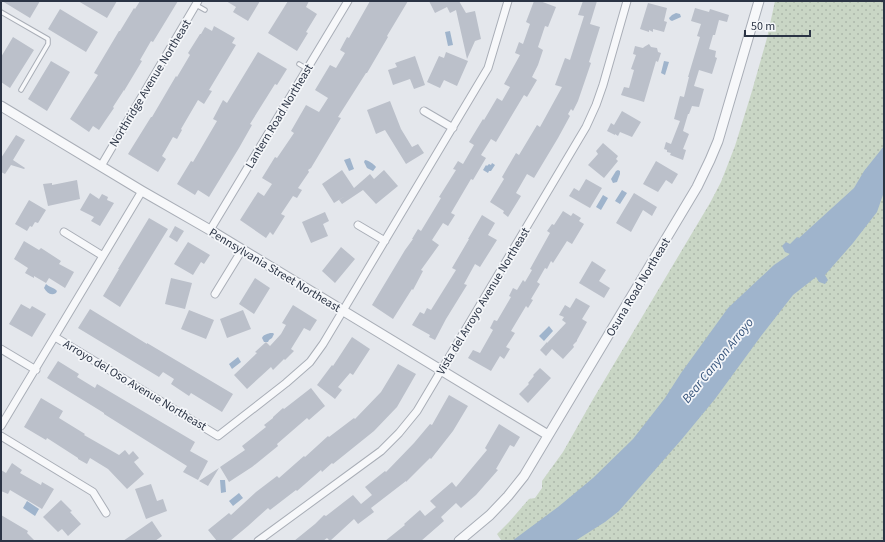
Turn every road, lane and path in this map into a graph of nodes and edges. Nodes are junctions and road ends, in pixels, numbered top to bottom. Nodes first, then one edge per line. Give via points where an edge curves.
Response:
1 (348, 1) edge
2 (508, 1) edge
3 (627, 1) edge
4 (759, 1) edge
5 (197, 3) edge
6 (205, 10) dead end
7 (1, 12) edge
8 (299, 64) dead end
9 (307, 69) junction
10 (21, 90) dead end
11 (2, 109) edge
12 (424, 111) dead end
13 (453, 128) junction
14 (101, 166) junction
15 (142, 191) junction
16 (358, 225) dead end
17 (210, 230) junction
18 (64, 232) dead end
19 (385, 241) junction
20 (242, 250) junction
21 (103, 256) junction
22 (215, 294) dead end
23 (343, 311) junction
24 (55, 337) junction
25 (1, 349) edge
26 (36, 370) junction
27 (442, 370) junction
28 (1, 426) edge
29 (548, 435) junction
30 (1, 436) edge
31 (106, 513) dead end
32 (258, 541) edge
33 (459, 541) edge

1 - 9 street, Lantern Road Northeast
2 - 13 street, Arroyo del Oso Avenue Northeast via 488,68
3 - 27 street, Vista del Arroyo Avenue Northeast via 601,92 586,127
4 - 29 street, Osuna Road Northeast via 718,141 704,174
5 - 6 lane
5 - 14 street, Northridge Avenue Northeast
7 - 10 lane via 48,39 48,44
8 - 9 lane
9 - 17 street, Lantern Road Northeast
11 - 14 street, Pennsylvania Street Northeast
12 - 13 street
13 - 19 street, Arroyo del Oso Avenue Northeast
14 - 15 street, Pennsylvania Street Northeast
15 - 17 street, Pennsylvania Street Northeast
15 - 21 street
16 - 19 street
17 - 20 street, Pennsylvania Street Northeast
18 - 21 street
19 - 23 street, Arroyo del Oso Avenue Northeast
20 - 22 street
20 - 23 street, Pennsylvania Street Northeast
21 - 24 street
23 - 24 street, Arroyo del Oso Avenue Northeast via 310,362 218,436
23 - 27 street, Pennsylvania Street Northeast
24 - 26 street
25 - 26 street
26 - 28 street
27 - 29 street, Pennsylvania Street Northeast
27 - 32 street, Vista del Arroyo Avenue Northeast via 417,411 380,451
29 - 33 street, Osuna Road Northeast via 524,476 508,496
30 - 31 street via 93,492

